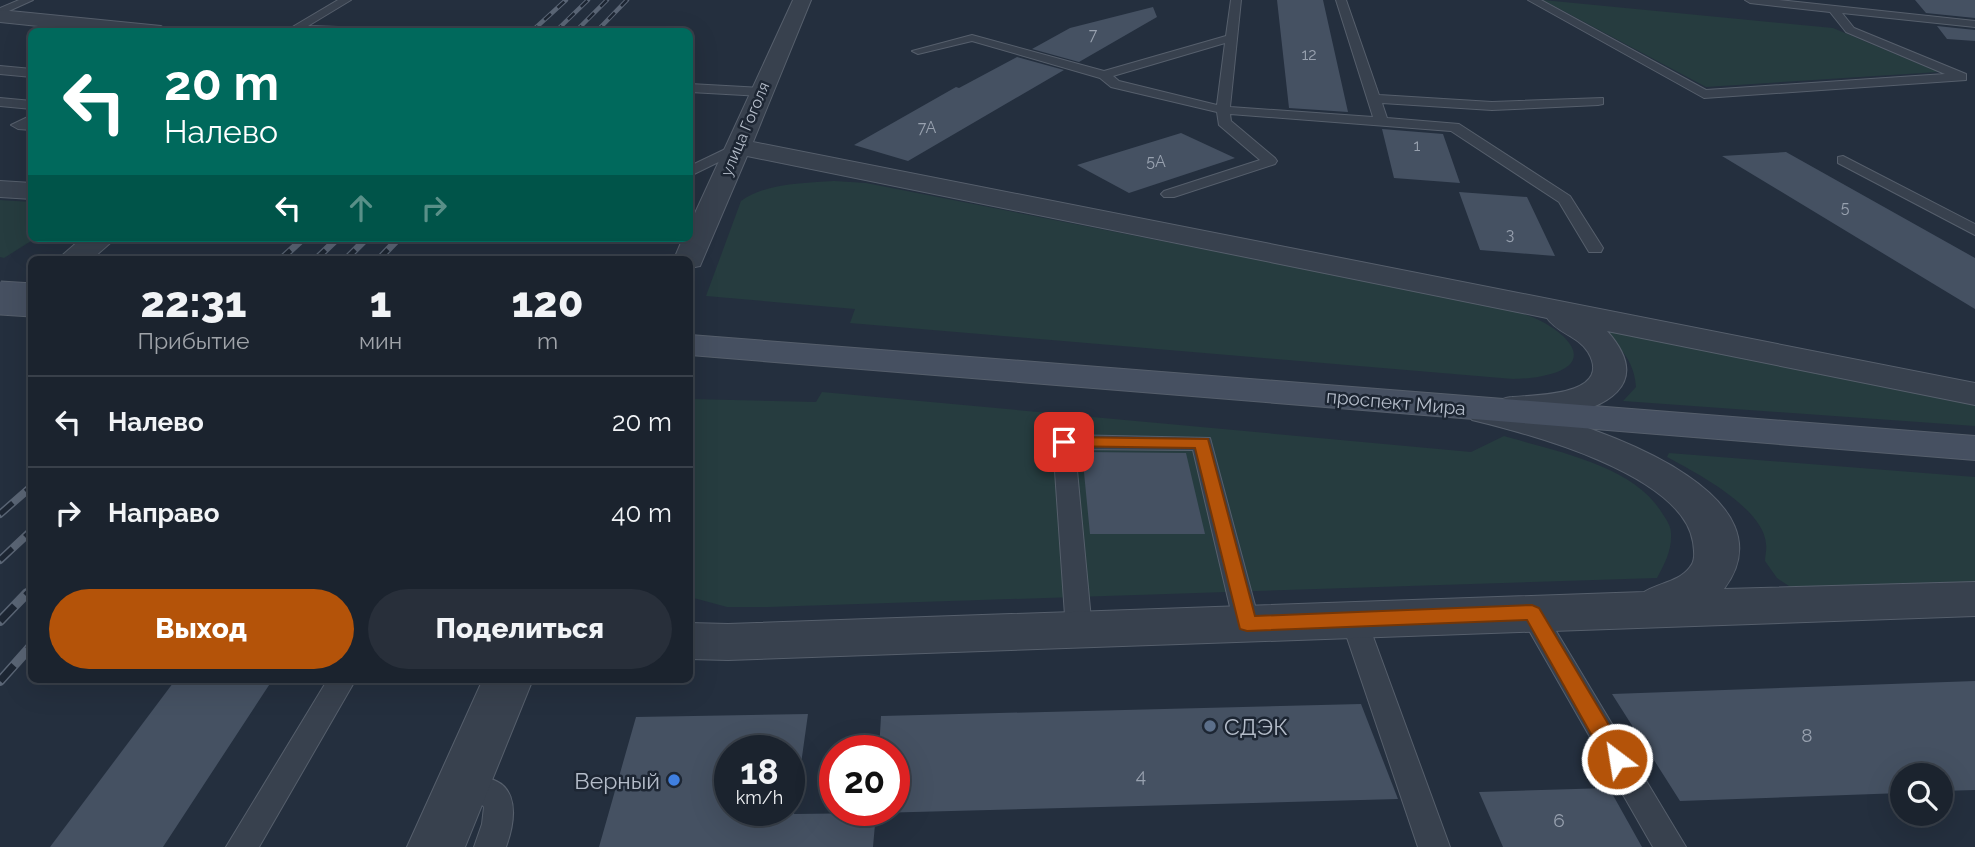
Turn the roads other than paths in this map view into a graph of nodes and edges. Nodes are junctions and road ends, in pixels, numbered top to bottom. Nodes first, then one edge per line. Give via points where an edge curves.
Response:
1 (28, 0) edge
2 (346, 0) edge
3 (802, 0) edge
4 (1236, 0) edge
5 (1341, 0) edge
6 (1533, 0) edge
7 (1750, 0) edge
8 (1833, 8) junction
9 (1, 15) edge
10 (1975, 24) edge
11 (123, 28) edge
12 (297, 28) edge
13 (1231, 38) junction
14 (918, 51) dead end
15 (0, 70) edge
16 (28, 73) edge
17 (1104, 75) junction
18 (1962, 77) junction
19 (1975, 82) edge
20 (693, 88) edge
21 (762, 92) junction
22 (1374, 99) junction
23 (1598, 101) dead end
24 (0, 102) edge
25 (28, 105) edge
26 (1223, 110) junction
27 (28, 121) edge
28 (1381, 122) junction
29 (28, 126) edge
30 (738, 147) junction
31 (1843, 160) dead end
32 (693, 170) edge
33 (0, 189) edge
34 (28, 191) edge
35 (1169, 194) dead end
36 (1975, 230) edge
37 (96, 242) edge
38 (1595, 248) dead end
39 (78, 256) edge
40 (691, 256) edge
41 (28, 291) edge
42 (0, 298) edge
43 (28, 300) edge
44 (1544, 308) junction
45 (0, 310) edge
46 (693, 345) edge
47 (1975, 394) edge
48 (1458, 407) junction
49 (1975, 448) edge
50 (1975, 599) edge
51 (1614, 609) junction
52 (1532, 613) junction
53 (1354, 620) junction
54 (1247, 624) junction
55 (1079, 630) junction
56 (693, 641) edge
57 (340, 683) edge
58 (506, 683) edge
59 (460, 792) junction
60 (242, 847) edge
61 (436, 847) edge
62 (490, 847) edge
63 (1434, 847) edge
64 (1670, 847) edge

1 - 9 lane
2 - 12 lane
3 - 21 street, улица Гоголя
4 - 13 lane
5 - 22 lane
6 - 18 lane via 1704,94
7 - 8 lane
8 - 10 lane
8 - 18 lane via 1850,30
9 - 11 street
13 - 17 lane
13 - 26 lane
14 - 17 lane via 972,38
15 - 16 lane
17 - 26 lane via 1115,84
18 - 19 lane
20 - 21 lane
21 - 30 street, улица Гоголя
22 - 23 lane via 1492,106
22 - 28 lane
24 - 25 lane
26 - 28 lane
26 - 35 lane via 1224,122 1270,161
27 - 29 lane via 18,125
28 - 38 lane via 1454,127 1565,199
30 - 32 lane
30 - 40 street, улица Гоголя
30 - 44 street
31 - 36 lane
33 - 34 street
37 - 39 street
41 - 45 street
42 - 43 main road, bridge
44 - 47 street
44 - 48 street via 1581,326 1602,344 1610,368 1605,382 1587,396 1558,404
46 - 48 main road, проспект Мира
48 - 49 main road, проспект Мира
48 - 51 street via 1596,444 1665,478 1703,511 1718,545 1710,578 1678,597
50 - 51 street
51 - 52 street
52 - 53 street
52 - 64 lane
53 - 54 street
53 - 63 lane
54 - 55 street
54 - 55 lane via 1202,443 1064,442
55 - 56 street
57 - 60 lane
58 - 59 street
59 - 61 street
59 - 62 lane via 485,791 497,799 502,817

